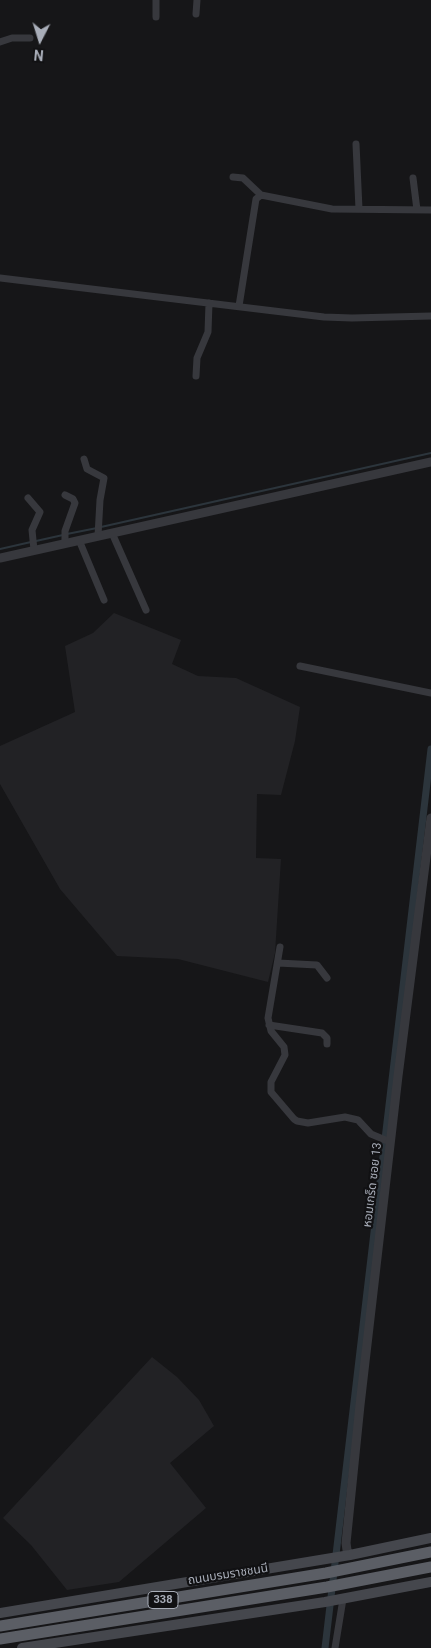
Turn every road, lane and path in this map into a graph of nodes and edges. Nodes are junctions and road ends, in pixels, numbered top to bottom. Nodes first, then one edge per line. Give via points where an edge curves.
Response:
1 (156, 0) edge
2 (197, 0) edge
3 (196, 14) dead end
4 (156, 16) dead end
5 (30, 38) dead end
6 (0, 42) edge
7 (356, 144) dead end
8 (233, 177) dead end
9 (413, 178) dead end
10 (261, 195) junction
11 (359, 209) junction
12 (417, 210) junction
13 (431, 210) edge
14 (0, 278) edge
15 (209, 303) junction
16 (239, 306) junction
17 (431, 316) edge
18 (196, 376) dead end
19 (84, 459) dead end
20 (431, 462) edge
21 (66, 494) dead end
22 (28, 498) dead end
23 (98, 530) junction
24 (112, 533) junction
25 (65, 537) junction
26 (79, 540) junction
27 (33, 548) junction
28 (0, 558) edge
29 (104, 600) dead end
30 (146, 610) dead end
31 (300, 666) dead end
32 (431, 693) edge
33 (431, 818) edge
34 (280, 947) dead end
35 (278, 963) junction
36 (327, 978) dead end
37 (269, 1025) junction
38 (327, 1044) dead end
39 (386, 1140) junction
40 (431, 1538) edge
41 (431, 1552) edge
42 (345, 1556) junction
43 (431, 1567) edge
44 (431, 1582) edge
45 (340, 1599) junction
46 (0, 1613) edge
47 (0, 1626) edge
48 (0, 1639) edge
49 (22, 1648) edge
50 (335, 1648) edge

1 - 4 street
2 - 3 street
5 - 6 street
7 - 11 street
8 - 10 street via 243,178
9 - 12 street
10 - 11 street via 332,209
10 - 16 street via 256,200
11 - 12 street
12 - 13 street
14 - 15 street
15 - 16 street
15 - 18 street via 208,332 197,358
16 - 17 street via 343,318
19 - 23 street via 84,466 104,478
20 - 24 street
21 - 25 street via 75,503
22 - 27 street via 40,512 32,530
23 - 24 street
23 - 26 street
24 - 30 street
25 - 26 street
25 - 27 street
26 - 29 street
27 - 28 street
31 - 32 street
33 - 39 street, หอมเกร็ด ซอย 13
34 - 35 street
35 - 36 street via 317,965
35 - 37 street
37 - 38 street via 322,1033
37 - 39 street via 285,1050 270,1090 294,1119 308,1123 345,1116 358,1120 371,1134
39 - 42 street, หอมเกร็ด ซอย 13
40 - 42 main road
41 - 47 highway, ถนนบรมราชชนนี / 338 via 326,1573
42 - 46 main road
43 - 48 highway, 338 via 327,1587
44 - 45 main road
45 - 49 main road
45 - 50 street

